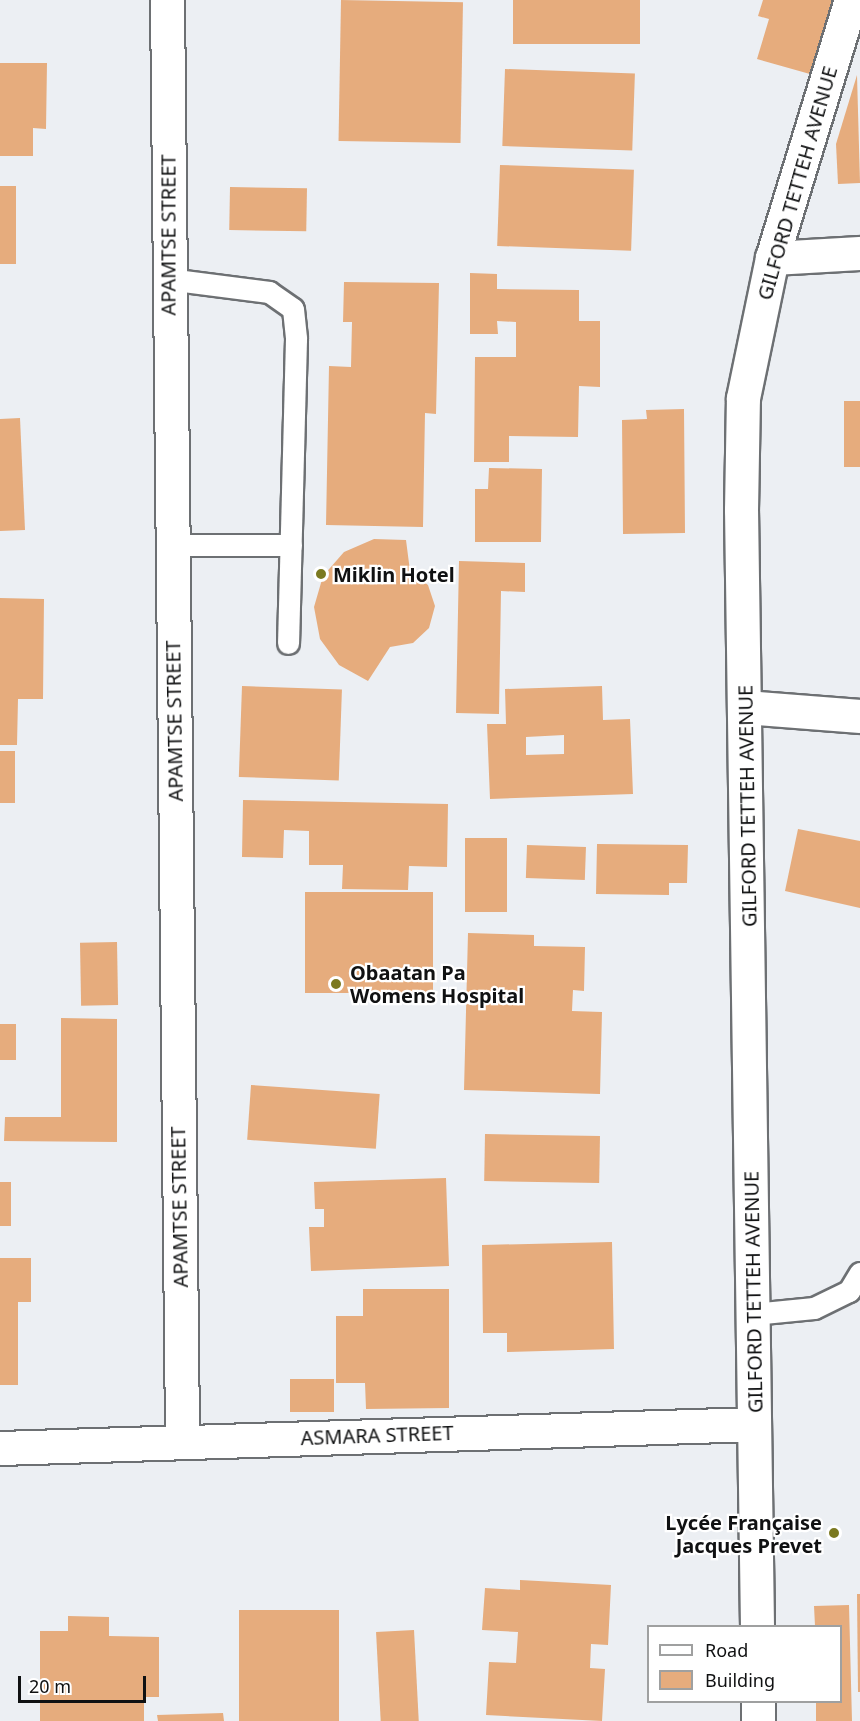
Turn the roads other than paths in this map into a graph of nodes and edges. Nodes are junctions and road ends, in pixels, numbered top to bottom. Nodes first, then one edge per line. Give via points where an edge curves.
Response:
1 (167, 0) edge
2 (850, 0) edge
3 (860, 253) edge
4 (772, 258) junction
5 (168, 279) junction
6 (171, 545) junction
7 (291, 545) junction
8 (288, 643) dead end
9 (746, 707) junction
10 (860, 716) edge
11 (860, 1273) edge
12 (753, 1314) junction
13 (754, 1424) junction
14 (182, 1441) junction
15 (0, 1448) edge
16 (757, 1625) edge
17 (758, 1703) edge
18 (758, 1721) edge

1 - 5 street, APAMTSE STREET
2 - 4 street, GILFORD TETTEH AVENUE
3 - 4 street
4 - 9 street, GILFORD TETTEH AVENUE via 743,398
5 - 6 street, APAMTSE STREET
5 - 7 lane via 269,292 293,309 296,339
6 - 7 lane
6 - 14 street, APAMTSE STREET
7 - 8 lane
9 - 10 street
9 - 12 street, GILFORD TETTEH AVENUE
11 - 12 lane via 849,1291 814,1308
12 - 13 street, GILFORD TETTEH AVENUE
13 - 14 street, ASMARA STREET
13 - 16 street, GILFORD TETTEH AVENUE
14 - 15 street, ASMARA STREET
17 - 18 street

